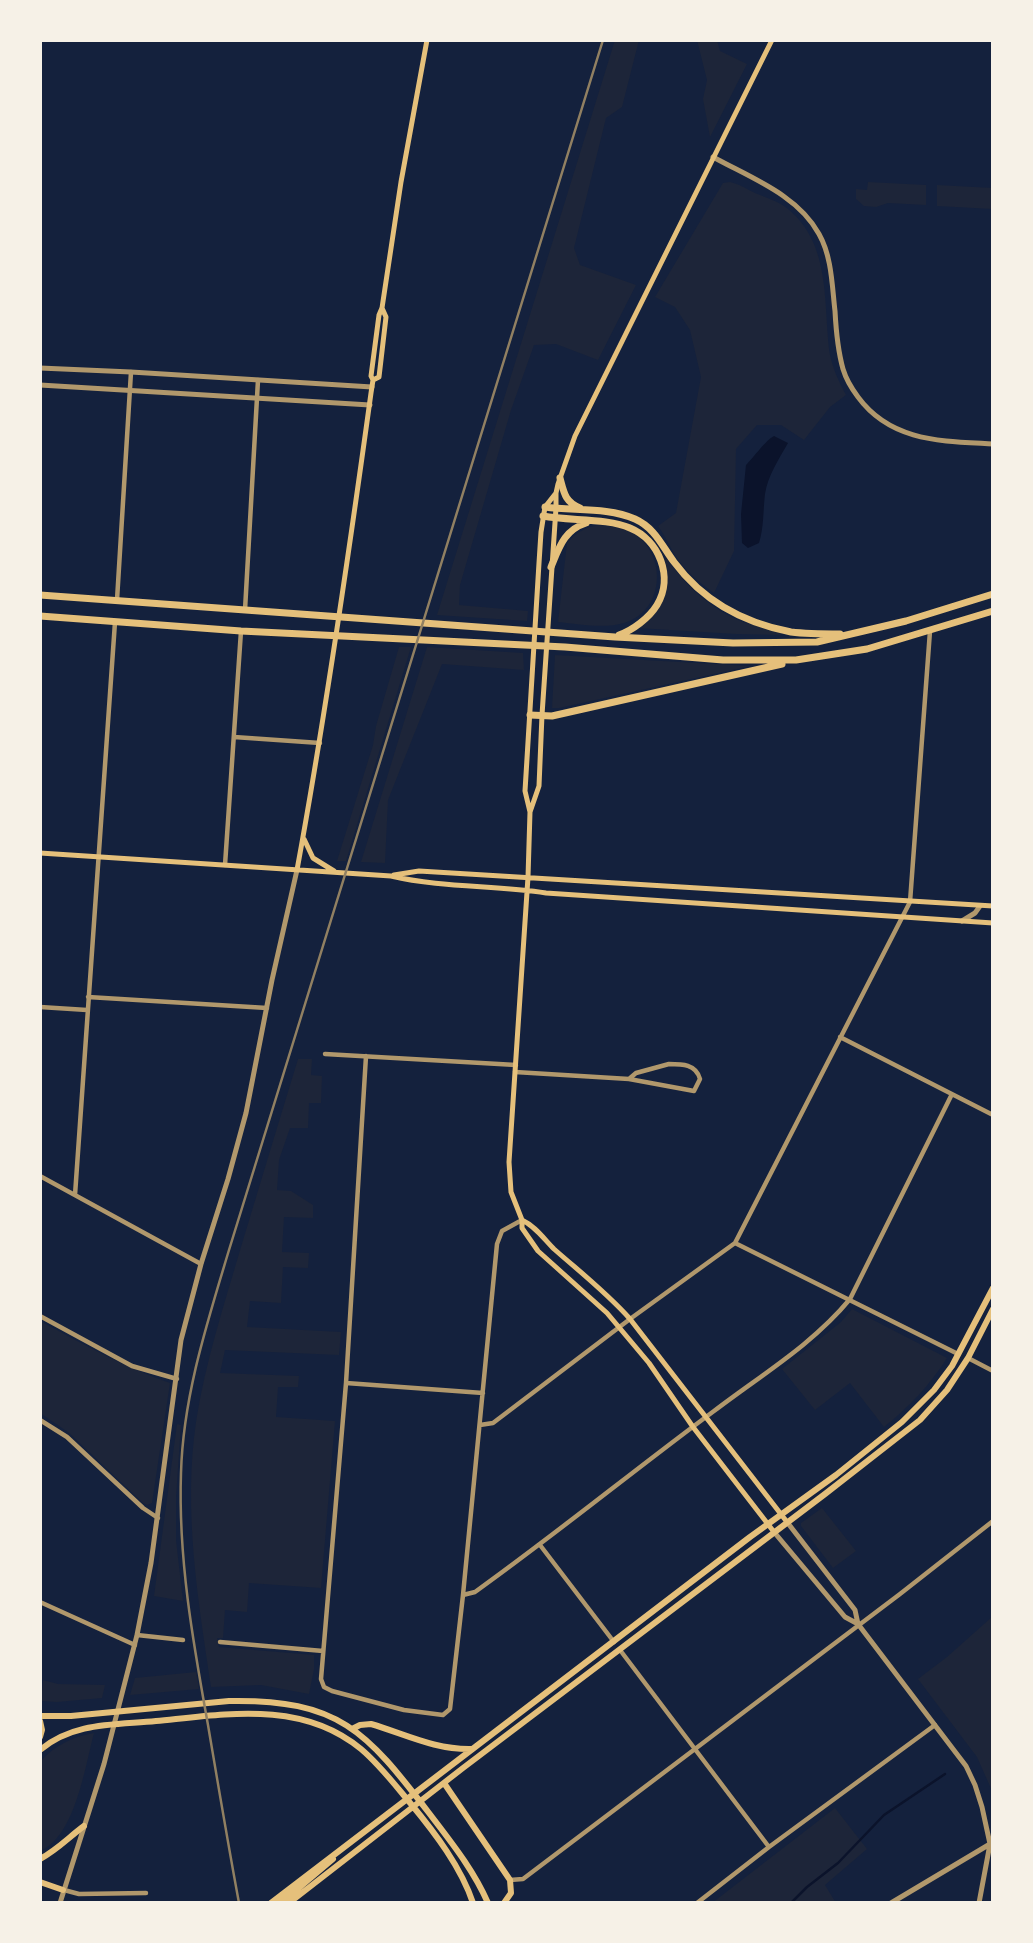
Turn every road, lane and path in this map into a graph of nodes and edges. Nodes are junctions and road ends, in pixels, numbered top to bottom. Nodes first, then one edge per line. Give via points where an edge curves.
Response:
1 (427, 40) edge
2 (772, 40) edge
3 (713, 157) junction
4 (40, 368) edge
5 (131, 372) junction
6 (258, 380) junction
7 (372, 384) junction
8 (40, 385) edge
9 (129, 390) junction
10 (256, 397) junction
11 (370, 405) junction
12 (993, 444) edge
13 (560, 478) junction
14 (556, 493) junction
15 (545, 507) junction
16 (556, 509) junction
17 (587, 511) junction
18 (543, 516) junction
19 (556, 518) junction
20 (593, 522) junction
21 (551, 567) junction
22 (993, 594) edge
23 (40, 595) edge
24 (117, 600) junction
25 (245, 610) junction
26 (993, 611) edge
27 (40, 616) edge
28 (340, 617) junction
29 (115, 622) junction
30 (241, 631) junction
31 (930, 631) junction
32 (851, 635) junction
33 (338, 636) junction
34 (615, 637) junction
35 (796, 660) junction
36 (530, 715) junction
37 (541, 715) junction
38 (234, 737) junction
39 (320, 743) junction
40 (530, 812) junction
41 (303, 836) junction
42 (40, 853) edge
43 (98, 857) junction
44 (225, 865) junction
45 (297, 870) junction
46 (337, 873) junction
47 (391, 876) junction
48 (528, 877) junction
49 (527, 890) junction
50 (910, 902) junction
51 (980, 906) junction
52 (993, 906) edge
53 (901, 917) junction
54 (962, 921) junction
55 (993, 923) edge
56 (88, 997) junction
57 (40, 1007) edge
58 (267, 1008) junction
59 (87, 1010) junction
60 (840, 1037) junction
61 (325, 1054) dead end
62 (366, 1056) junction
63 (515, 1068) junction
64 (629, 1079) junction
65 (952, 1094) junction
66 (993, 1115) edge
67 (40, 1176) edge
68 (75, 1195) junction
69 (522, 1220) junction
70 (736, 1243) junction
71 (201, 1264) junction
72 (993, 1288) edge
73 (850, 1299) junction
74 (993, 1309) edge
75 (40, 1316) edge
76 (630, 1319) junction
77 (619, 1327) junction
78 (958, 1354) junction
79 (968, 1359) junction
80 (993, 1371) edge
81 (177, 1379) junction
82 (346, 1383) junction
83 (483, 1393) junction
84 (705, 1417) junction
85 (40, 1420) edge
86 (480, 1425) junction
87 (693, 1427) junction
88 (781, 1514) junction
89 (158, 1518) junction
90 (993, 1521) edge
91 (787, 1522) junction
92 (768, 1524) junction
93 (774, 1531) junction
94 (540, 1545) junction
95 (463, 1595) junction
96 (40, 1602) edge
97 (858, 1624) junction
98 (137, 1635) junction
99 (183, 1640) dead end
100 (220, 1642) dead end
101 (614, 1642) junction
102 (135, 1645) junction
103 (620, 1649) junction
104 (323, 1650) junction
105 (40, 1718) edge
106 (934, 1725) junction
107 (352, 1729) junction
108 (40, 1737) edge
109 (474, 1749) junction
110 (694, 1749) junction
111 (40, 1751) edge
112 (444, 1783) junction
113 (84, 1826) junction
114 (991, 1843) edge
115 (769, 1847) junction
116 (341, 1850) junction
117 (40, 1859) edge
118 (510, 1880) junction
119 (40, 1882) edge
120 (63, 1890) junction
121 (146, 1893) dead end
122 (60, 1903) edge
123 (271, 1903) edge
124 (281, 1903) edge
125 (289, 1903) edge
126 (473, 1903) edge
127 (488, 1903) edge
128 (504, 1903) edge
129 (697, 1903) edge
130 (891, 1903) edge
131 (979, 1903) edge

1 - 7 main road via 379,315
2 - 3 main road
3 - 12 street via 797,205 821,236 833,282 844,371 863,403 896,430 930,440
3 - 13 main road via 581,425
4 - 5 street
5 - 6 street
5 - 9 street
6 - 7 street
6 - 10 street
7 - 11 main road
8 - 9 street
9 - 10 street
9 - 24 street
10 - 11 street
10 - 25 street
11 - 28 main road
13 - 14 main road
13 - 17 highway via 567,501
14 - 15 main road
14 - 16 main road
15 - 16 highway
15 - 18 main road
16 - 17 highway
16 - 19 main road
17 - 32 highway via 614,513 650,527 704,594 744,618 794,632
18 - 19 highway
18 - 36 main road
19 - 20 highway
19 - 21 main road
20 - 21 highway via 572,529
20 - 34 highway via 639,532 660,557 664,577 656,607 641,623
21 - 37 main road
22 - 32 highway
23 - 24 highway
24 - 25 highway
25 - 28 highway
26 - 31 highway
27 - 29 highway
28 - 33 main road
28 - 34 highway
29 - 30 highway
29 - 43 street
30 - 33 highway
30 - 38 street
31 - 35 highway via 867,649
31 - 50 street
32 - 34 highway via 817,642 733,643
33 - 35 highway via 723,660
33 - 39 main road
35 - 37 highway
36 - 37 highway
36 - 40 main road via 525,791
37 - 40 main road via 538,786
38 - 39 street
38 - 44 street
39 - 41 main road
40 - 48 main road
41 - 45 main road
41 - 46 main road via 313,858
42 - 43 main road
43 - 44 main road
43 - 56 street
44 - 45 main road
45 - 46 main road
45 - 58 street
46 - 47 main road
47 - 48 main road via 419,871
47 - 49 main road
48 - 49 main road
48 - 50 main road
49 - 53 main road
49 - 63 main road
50 - 51 main road
50 - 53 street
51 - 52 main road
51 - 54 street
53 - 54 main road
53 - 60 street
54 - 55 main road
56 - 58 street
56 - 59 street
57 - 59 street
58 - 71 street via 246,1113
59 - 68 street
60 - 65 street
60 - 70 street
61 - 62 street
62 - 63 street
62 - 82 street
63 - 64 street
63 - 69 main road via 509,1174
64 - 64 street via 691,1091 700,1079 681,1064 657,1066
65 - 66 street
65 - 73 street
67 - 68 street
68 - 71 street
69 - 76 main road
69 - 77 main road via 522,1228 538,1251
69 - 83 street via 506,1228 498,1240
70 - 73 street
70 - 76 street
71 - 81 street via 181,1340
72 - 78 main road
73 - 78 street
73 - 84 street via 799,1349
74 - 79 main road
75 - 81 street via 132,1366
76 - 77 street
76 - 84 main road
77 - 86 street via 494,1423
77 - 87 main road
78 - 88 main road via 920,1406
79 - 80 street
79 - 91 main road via 920,1420
81 - 89 street
82 - 83 street
82 - 104 street
83 - 86 street
84 - 87 street
84 - 88 main road
85 - 89 street via 67,1437
86 - 95 street
87 - 92 main road
87 - 94 street
88 - 91 main road
88 - 92 main road
89 - 98 street
90 - 97 street
91 - 93 main road
91 - 97 street via 855,1610
92 - 93 main road
92 - 101 main road
93 - 97 street via 845,1617
93 - 103 main road
94 - 95 street via 475,1592
94 - 101 street
95 - 104 street via 450,1709 443,1715 404,1710 324,1687
96 - 102 street
97 - 106 street
97 - 110 street
98 - 99 street
98 - 102 street
100 - 104 street
101 - 109 main road
102 - 113 street
103 - 110 street
103 - 112 main road
105 - 107 main road via 229,1701 282,1702 325,1714
105 - 108 main road
106 - 114 street via 966,1766
106 - 115 street
107 - 109 main road via 371,1724 439,1746
107 - 127 main road via 402,1778 465,1860
109 - 116 main road
110 - 115 street
110 - 118 street via 523,1879
111 - 126 main road via 66,1734 92,1726 231,1713 303,1719 336,1732 386,1774 459,1872
112 - 118 main road
112 - 125 main road
113 - 117 main road
113 - 120 street
114 - 130 street
114 - 131 street
115 - 129 street
116 - 123 main road
116 - 124 main road
118 - 128 main road
119 - 120 main road
120 - 121 street
120 - 122 street

